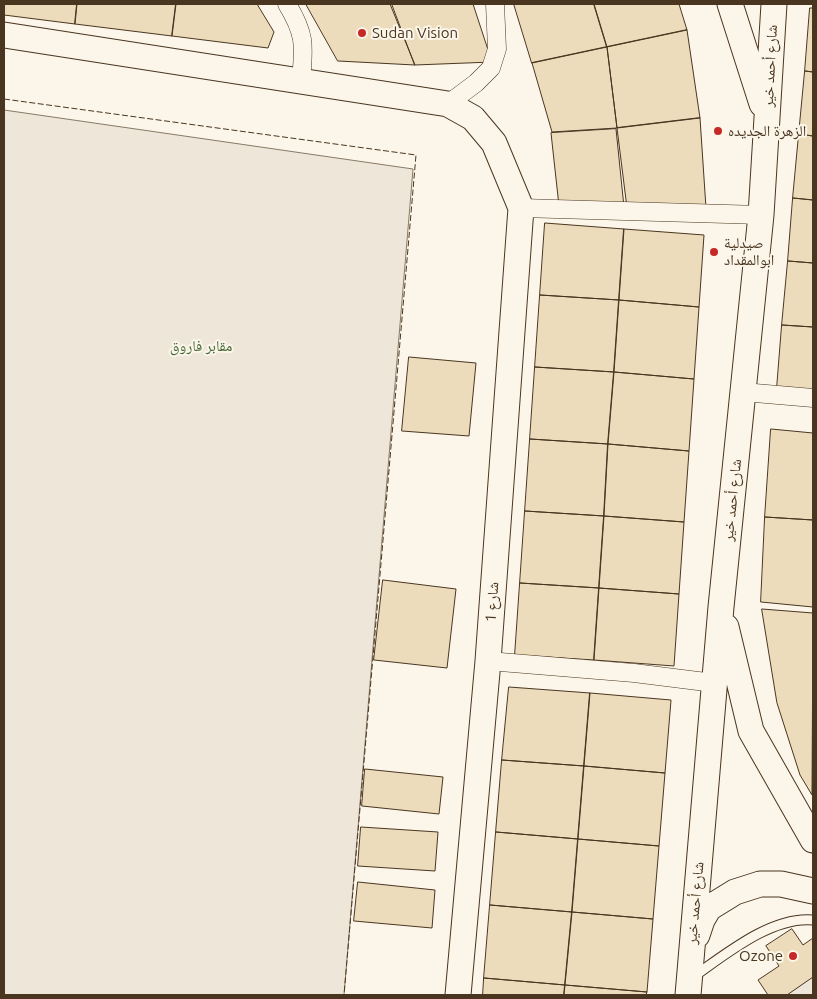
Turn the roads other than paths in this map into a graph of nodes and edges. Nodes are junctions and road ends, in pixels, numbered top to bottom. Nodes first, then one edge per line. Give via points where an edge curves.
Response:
1 (287, 4) edge
2 (495, 4) edge
3 (730, 4) edge
4 (774, 4) edge
5 (4, 35) edge
6 (301, 81) junction
7 (448, 104) junction
8 (767, 121) junction
9 (521, 208) junction
10 (761, 215) junction
11 (743, 392) junction
12 (813, 398) edge
13 (721, 607) junction
14 (488, 661) junction
15 (714, 684) junction
16 (813, 840) edge
17 (813, 891) edge
18 (813, 920) edge
19 (689, 978) edge
20 (458, 995) edge

1 - 6 street via 299,26 304,48
2 - 7 street via 497,49 490,68
3 - 8 street
4 - 8 street, شارع أحمد خير
5 - 6 street
6 - 7 street
7 - 9 street via 473,118 494,143
8 - 10 street, شارع أحمد خير
9 - 10 street
9 - 14 street, شارع 1
10 - 11 street, شارع أحمد خير
11 - 12 street
11 - 13 street, شارع أحمد خير
13 - 15 street, شارع أحمد خير
13 - 16 street via 751,732
14 - 15 street via 634,673
14 - 20 street, شارع 1
15 - 19 street, شارع أحمد خير
17 - 19 street via 780,884 760,884 735,892 709,908 702,920
18 - 19 lane via 774,926

